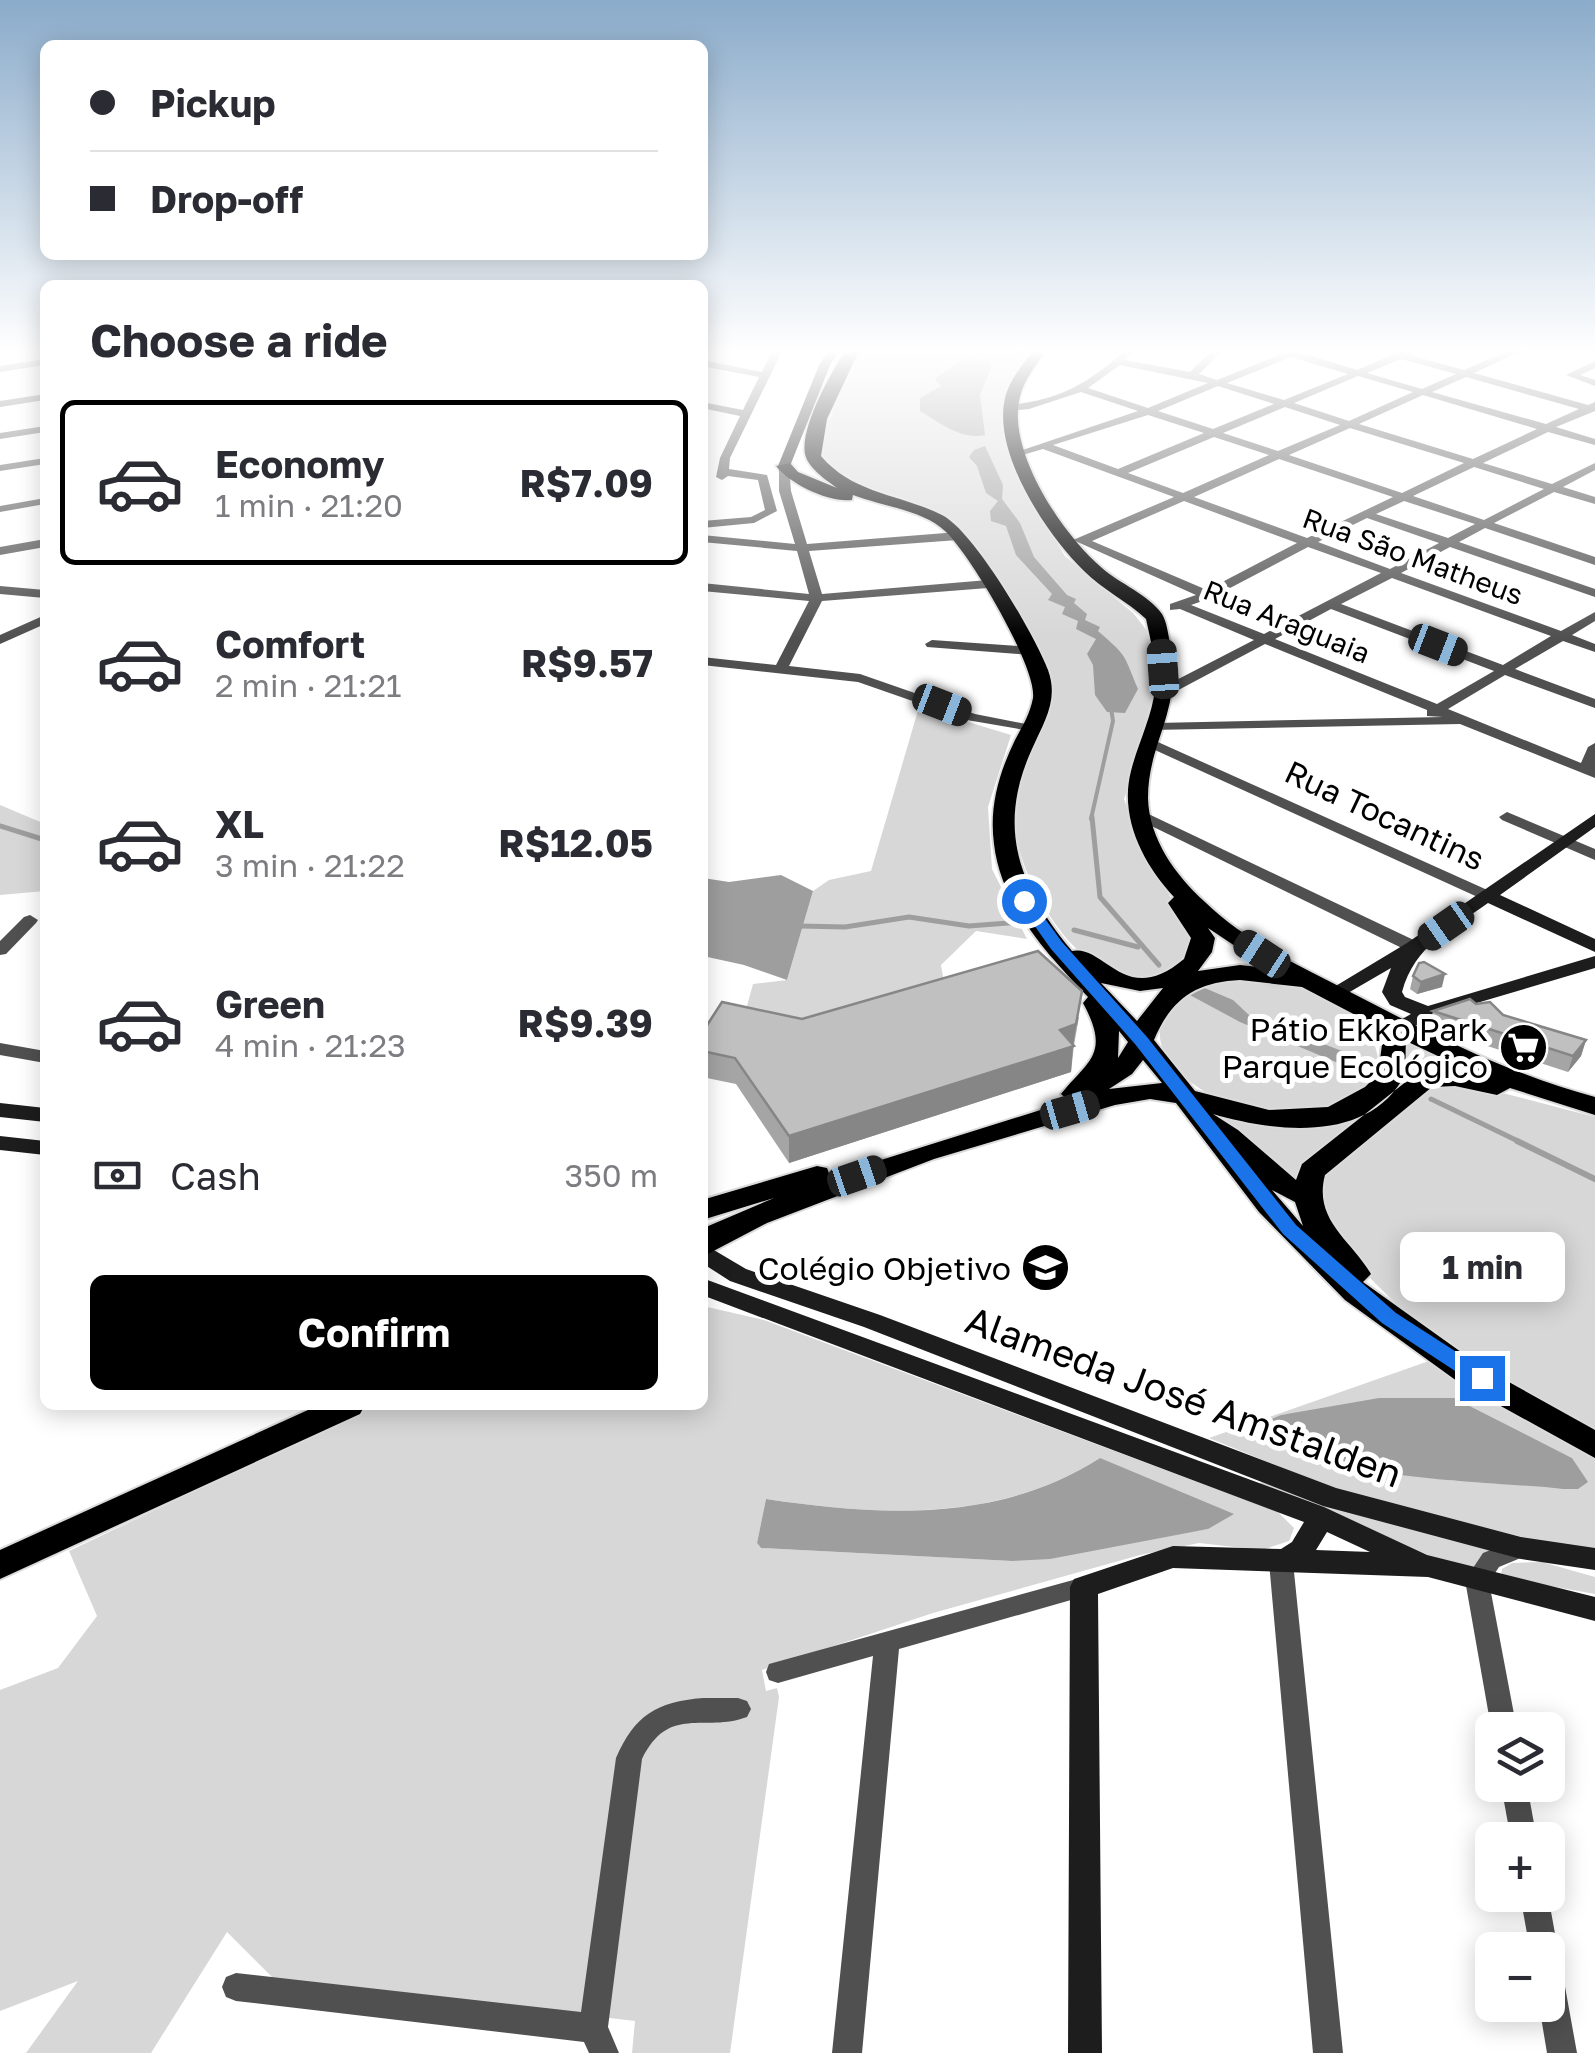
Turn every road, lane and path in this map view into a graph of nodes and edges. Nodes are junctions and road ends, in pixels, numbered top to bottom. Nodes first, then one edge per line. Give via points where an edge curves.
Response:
1 (729, 447) edge
2 (792, 447) edge
3 (811, 447) edge
4 (1018, 447) edge
5 (1042, 447) edge
6 (1047, 447) edge
7 (1180, 447) edge
8 (1250, 447) edge
9 (1300, 447) edge
10 (1418, 447) edge
11 (1511, 447) edge
12 (1019, 453) junction
13 (1279, 456) junction
14 (40, 462) edge
15 (1475, 464) junction
16 (784, 466) junction
17 (1595, 466) edge
18 (0, 468) edge
19 (1115, 474) junction
20 (1555, 488) junction
21 (1404, 498) junction
22 (1184, 499) junction
23 (1595, 501) edge
24 (40, 503) edge
25 (0, 509) edge
26 (910, 509) junction
27 (1368, 515) junction
28 (708, 523) edge
29 (1488, 525) junction
30 (958, 536) junction
31 (708, 539) edge
32 (1074, 540) junction
33 (1306, 543) junction
34 (40, 544) edge
35 (1451, 544) junction
36 (803, 548) junction
37 (0, 551) edge
38 (1595, 561) edge
39 (1392, 575) junction
40 (988, 584) junction
41 (708, 588) edge
42 (2, 590) edge
43 (1595, 593) edge
44 (40, 594) edge
45 (1207, 595) junction
46 (817, 598) junction
47 (1334, 606) junction
48 (1164, 609) junction
49 (1595, 616) edge
50 (40, 621) edge
51 (1562, 636) junction
52 (0, 640) edge
53 (1268, 641) junction
54 (932, 644) dead end
55 (1595, 648) edge
56 (1031, 651) junction
57 (708, 661) edge
58 (781, 669) junction
59 (1507, 671) junction
60 (1164, 692) junction
61 (1595, 704) edge
62 (1439, 709) junction
63 (1468, 720) junction
64 (1419, 721) junction
65 (1032, 728) junction
66 (1152, 734) junction
67 (1595, 747) edge
68 (1590, 772) edge
69 (1138, 814) junction
70 (1507, 817) dead end
71 (1595, 819) edge
72 (1564, 842) junction
73 (1595, 855) edge
74 (1161, 866) junction
75 (1488, 896) junction
76 (30, 920) dead end
77 (1044, 928) junction
78 (1595, 946) edge
79 (1414, 948) junction
80 (0, 950) edge
81 (1595, 962) edge
82 (1083, 976) junction
83 (1334, 993) junction
84 (1428, 1012) junction
85 (1398, 1027) junction
86 (1141, 1040) junction
87 (0, 1049) edge
88 (40, 1056) edge
89 (1107, 1056) junction
90 (1184, 1097) junction
91 (1056, 1102) junction
92 (1595, 1109) edge
93 (0, 1110) edge
94 (40, 1115) edge
95 (1202, 1122) junction
96 (0, 1143) edge
97 (40, 1147) edge
98 (1306, 1196) junction
99 (708, 1208) edge
100 (708, 1240) edge
101 (708, 1249) edge
102 (708, 1288) edge
103 (708, 1297) edge
104 (756, 1304) junction
105 (1453, 1360) junction
106 (338, 1410) edge
107 (1595, 1444) edge
108 (1315, 1515) junction
109 (1521, 1548) junction
110 (1595, 1559) edge
111 (1281, 1562) junction
112 (0, 1565) edge
113 (1428, 1566) junction
114 (1477, 1580) junction
115 (1084, 1587) junction
116 (1595, 1609) edge
117 (887, 1642) junction
118 (778, 1672) dead end
119 (738, 1709) dead end
120 (1501, 1712) edge
121 (236, 1987) dead end
122 (1557, 2022) edge
123 (598, 2040) edge
124 (847, 2053) edge
125 (1085, 2053) edge
126 (1328, 2053) edge
127 (1562, 2053) edge

1 - 28 street via 718,475 765,485 769,514
2 - 16 street
3 - 26 main road via 813,457 849,488
4 - 12 main road
5 - 12 street
6 - 19 street, Rua São Matheus
7 - 19 street
8 - 13 street
9 - 13 street
10 - 15 street
11 - 15 street
12 - 32 main road via 1032,488
13 - 21 street
13 - 22 street
14 - 18 street
15 - 20 street
15 - 21 street
16 - 26 main road via 792,476 836,494
16 - 36 street
17 - 20 street
19 - 22 street, Rua São Matheus
20 - 23 street
20 - 29 street
21 - 27 street
21 - 29 street
22 - 32 street
22 - 33 street, Rua São Matheus
24 - 25 street
26 - 30 main road via 942,520
27 - 33 street
27 - 35 street
29 - 35 street
29 - 38 street
30 - 36 street
30 - 40 main road
31 - 36 street
32 - 45 street
32 - 48 main road via 1095,572
33 - 39 street, Rua São Matheus
33 - 45 street
34 - 37 street
35 - 39 street
35 - 43 street
36 - 46 street
39 - 47 street
39 - 51 street, Rua São Matheus
40 - 46 street
40 - 56 main road
41 - 46 street
42 - 44 street
45 - 48 street
46 - 58 street
47 - 53 street
47 - 59 street
48 - 53 street, Rua Araguaia
48 - 60 main road
49 - 51 street
50 - 52 street
51 - 55 street, Rua São Matheus
51 - 59 street
53 - 60 street
53 - 62 street, Rua Araguaia
54 - 56 street
56 - 65 main road via 1044,689
57 - 58 street
58 - 65 street via 860,678 972,717
59 - 61 street
59 - 62 street
60 - 66 main road
62 - 63 street, Rua Araguaia
62 - 64 street
63 - 64 street
63 - 68 street, Rua Araguaia
64 - 66 street
65 - 77 main road via 1001,812 1008,866
66 - 69 main road via 1139,774
66 - 75 street, Rua Tocantins
67 - 68 street
69 - 74 main road
69 - 79 street
70 - 72 street
71 - 72 street
72 - 73 street
72 - 75 street
74 - 77 main road via 1169,890 1203,938 1200,956 1186,970 1162,981 1126,983 1094,969
74 - 83 main road via 1229,932
75 - 78 street, Rua Tocantins
75 - 79 street
76 - 80 street
77 - 82 main road
79 - 83 street
79 - 84 street via 1392,992 1408,1008
81 - 84 street
82 - 86 main road
82 - 89 main road via 1106,1020
83 - 85 main road
83 - 86 main road via 1266,975 1209,976 1170,994
84 - 85 street
85 - 90 main road via 1391,1076 1360,1106 1337,1115 1273,1120
85 - 92 main road via 1494,1074
86 - 89 main road
86 - 90 main road
86 - 91 main road via 1111,1078
87 - 88 street
89 - 91 main road via 1094,1078
90 - 95 main road
90 - 100 main road via 1132,1093 989,1131 857,1176
91 - 99 main road via 943,1131
92 - 98 main road via 1476,1081 1426,1079 1318,1164
93 - 94 street
95 - 98 main road via 1242,1144 1277,1184
95 - 105 main road via 1289,1230 1389,1318
96 - 97 street
98 - 105 main road via 1318,1227 1354,1272
101 - 109 street, Alameda José Amstalden via 738,1275 1332,1498
102 - 104 street, Alameda José Amstalden
103 - 104 street
104 - 108 street, Alameda José Amstalden
105 - 107 main road
106 - 112 main road
108 - 111 street via 1318,1524 1302,1550
108 - 113 street, Alameda José Amstalden
109 - 110 street, Alameda José Amstalden
109 - 114 street via 1491,1560
111 - 113 street
111 - 115 street via 1173,1557
111 - 126 street
113 - 114 street
114 - 116 street
114 - 120 street
115 - 117 street
115 - 125 street
117 - 118 street
117 - 124 street
119 - 123 street via 666,1715 636,1740
121 - 123 street
122 - 127 street

